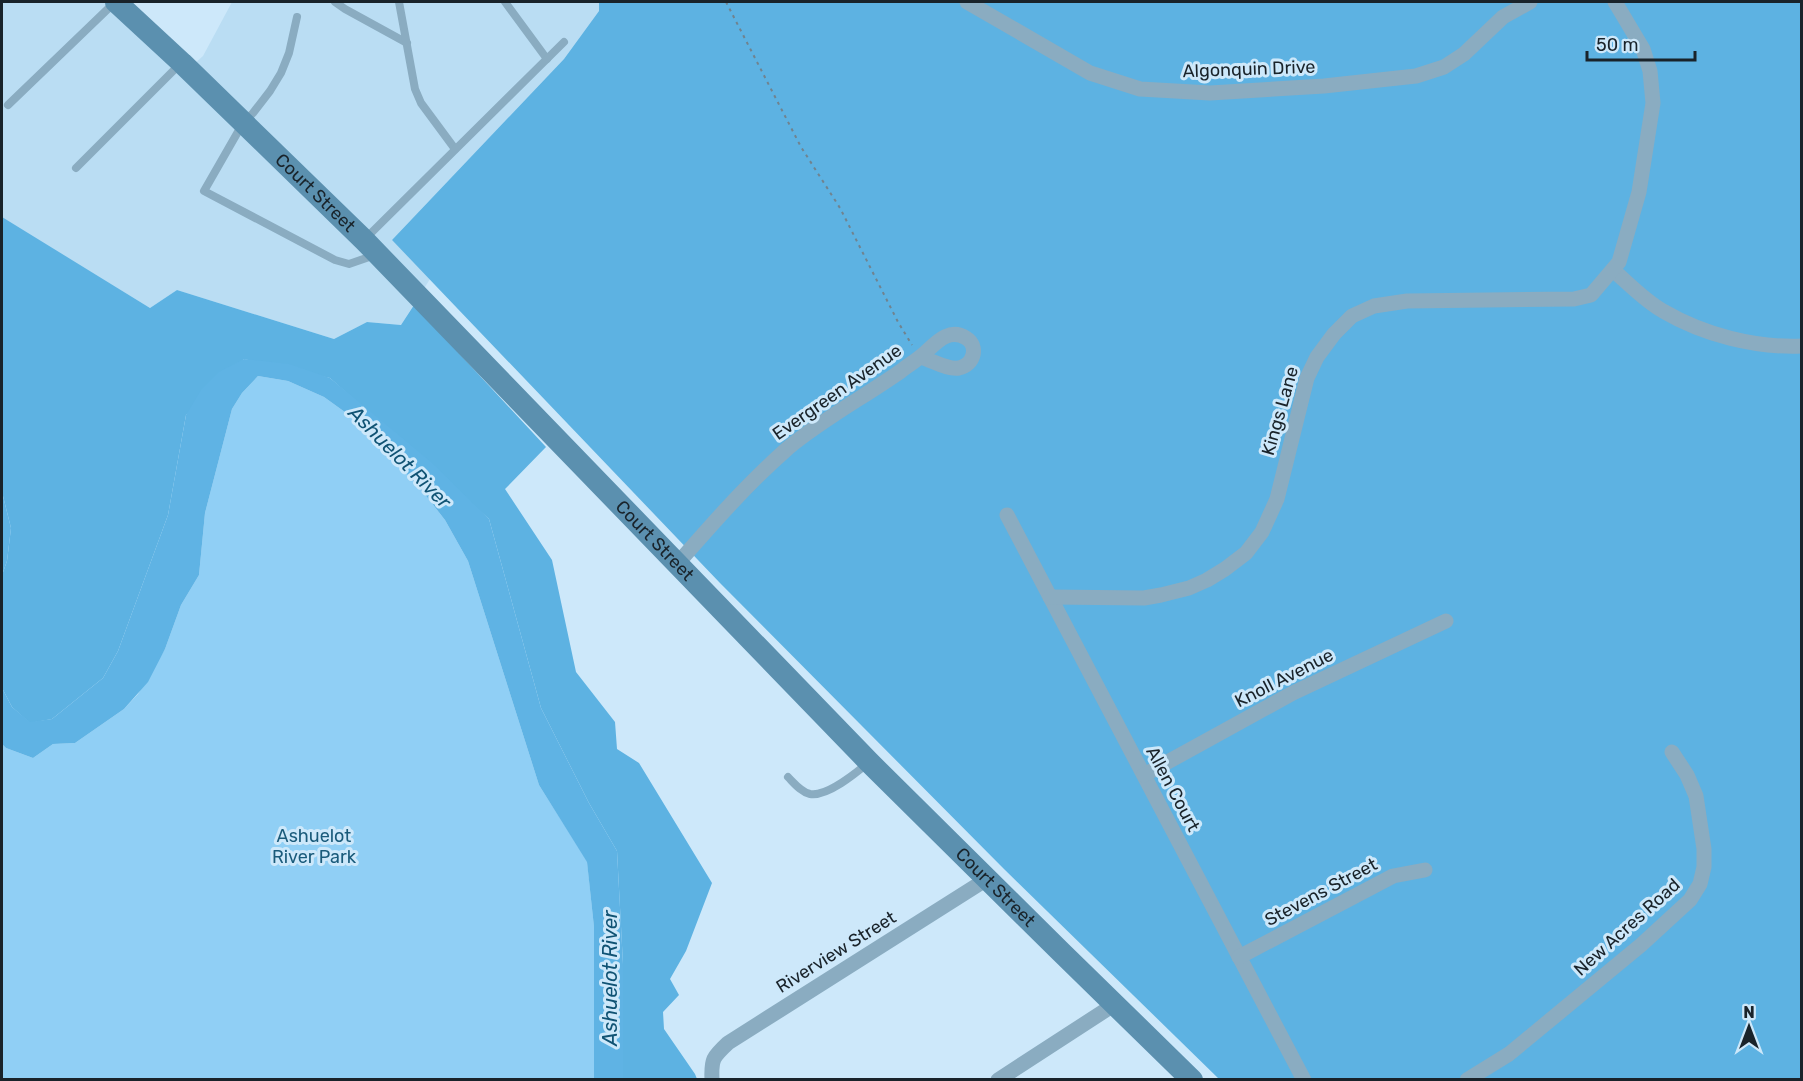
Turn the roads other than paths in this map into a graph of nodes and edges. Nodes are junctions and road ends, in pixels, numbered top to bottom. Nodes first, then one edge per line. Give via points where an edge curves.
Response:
1 (116, 2) edge
2 (335, 2) edge
3 (399, 2) edge
4 (505, 2) edge
5 (968, 2) edge
6 (1530, 2) edge
7 (1615, 2) edge
8 (297, 17) dead end
9 (564, 42) dead end
10 (407, 43) junction
11 (547, 59) junction
12 (182, 63) junction
13 (8, 105) dead end
14 (243, 123) junction
15 (455, 149) junction
16 (76, 168) dead end
17 (370, 247) junction
18 (1613, 270) junction
19 (1802, 346) edge
20 (920, 357) road end
21 (1007, 515) dead end
22 (678, 563) junction
23 (1050, 597) junction
24 (1446, 621) dead end
25 (1672, 752) dead end
26 (869, 762) junction
27 (1144, 776) junction
28 (788, 777) dead end
29 (1425, 870) dead end
30 (987, 879) junction
31 (1239, 957) junction
32 (1114, 1004) junction
33 (712, 1080) edge
34 (998, 1080) edge
35 (1192, 1080) edge
36 (1304, 1080) edge
37 (1467, 1080) edge

1 - 12 main road, Court Street
1 - 13 lane
2 - 10 lane
3 - 10 lane
4 - 11 lane
5 - 6 street, Algonquin Drive via 1090,73 1140,89 1210,93 1416,76 1444,67 1464,54 1503,17
7 - 18 street, Kings Lane via 1643,49 1653,103 1639,192 1619,262
8 - 14 lane via 281,73
9 - 11 lane
10 - 15 lane via 421,103
11 - 15 lane
12 - 14 main road, Court Street
12 - 16 lane
14 - 17 main road, Court Street
14 - 17 lane via 204,191 335,260 349,264
15 - 17 lane
17 - 22 main road, Court Street
18 - 19 street via 1661,310 1692,326 1752,343
18 - 23 street, Kings Lane via 1591,295 1574,299 1407,301 1374,306 1352,316 1317,357 1307,378 1277,498 1262,532 1246,553 1207,580 1161,595
20 - 22 street, Evergreen Avenue via 789,448 718,516
21 - 23 street, Allen Court
22 - 26 main road, Court Street
23 - 27 street, Allen Court
24 - 27 street, Knoll Avenue via 1293,693
25 - 37 street, New Acres Road via 1696,796 1704,849 1700,884 1690,900 1509,1054
26 - 28 lane via 853,776 820,793 810,794
26 - 30 main road, Court Street
27 - 31 street, Allen Court
29 - 31 street, Stevens Street via 1393,876
30 - 32 main road, Court Street
30 - 33 street, Riverview Street via 728,1042 711,1064
31 - 36 street, Allen Court
32 - 34 street
32 - 35 main road, Court Street

